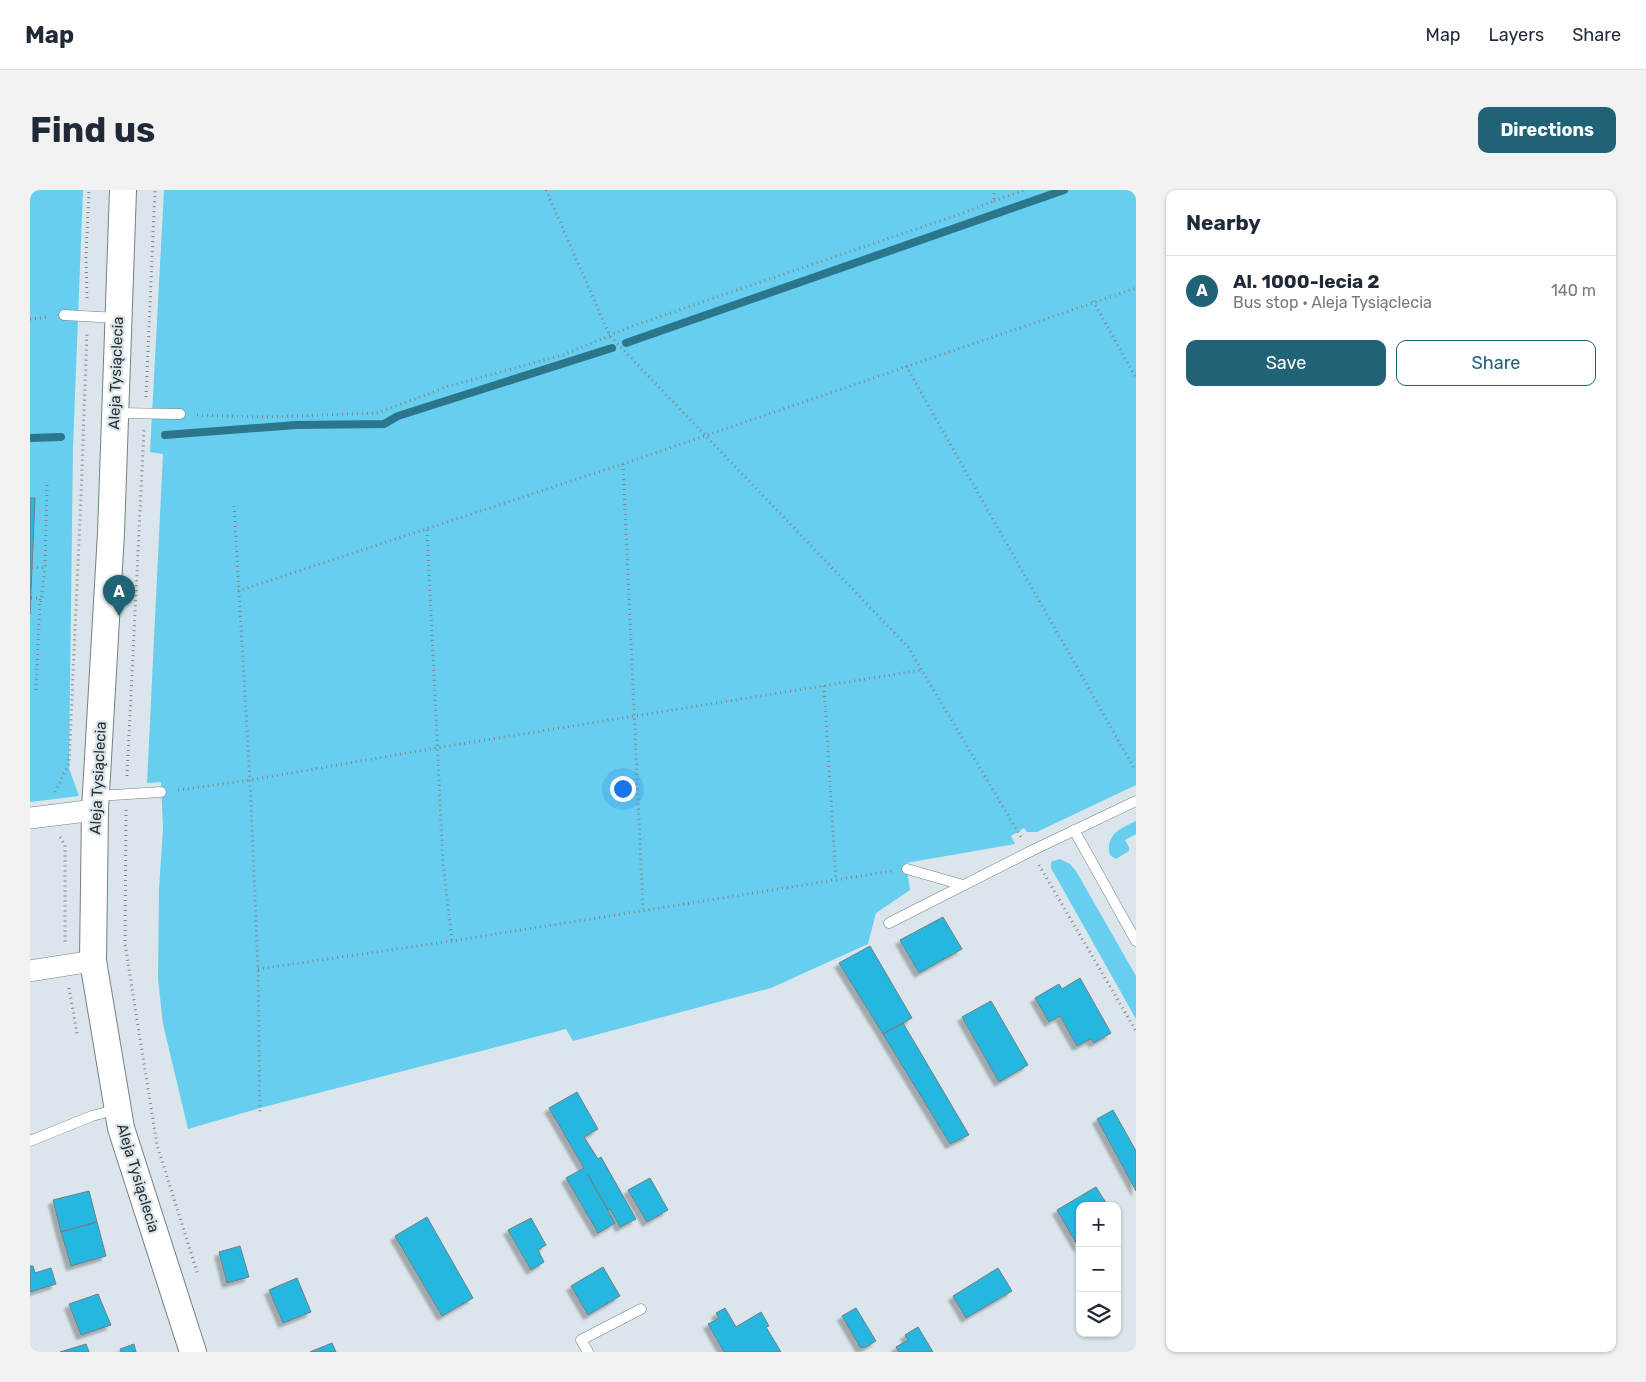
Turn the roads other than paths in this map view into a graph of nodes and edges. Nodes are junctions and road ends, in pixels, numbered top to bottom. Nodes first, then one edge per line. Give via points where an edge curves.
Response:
1 (123, 190) edge
2 (64, 315) dead end
3 (118, 318) junction
4 (115, 413) junction
5 (180, 414) road end
6 (161, 792) road end
7 (1136, 801) edge
8 (96, 803) junction
9 (30, 818) edge
10 (1074, 830) junction
11 (907, 869) road end
12 (963, 885) junction
13 (889, 923) dead end
14 (1136, 941) edge
15 (93, 961) junction
16 (30, 971) edge
17 (118, 1109) junction
18 (30, 1142) edge
19 (641, 1309) dead end
20 (194, 1352) edge
21 (588, 1352) edge

1 - 3 street, Aleja Tysiąclecia
2 - 3 lane
3 - 4 street, Aleja Tysiąclecia
4 - 5 lane
4 - 8 street, Aleja Tysiąclecia
6 - 8 lane
7 - 10 lane
8 - 9 street
8 - 15 street, Aleja Tysiąclecia
10 - 12 lane
10 - 14 lane
11 - 12 lane
12 - 13 lane
15 - 16 street
15 - 17 street, Aleja Tysiąclecia
17 - 18 lane via 92,1116
17 - 20 street, Aleja Tysiąclecia via 128,1152
19 - 21 lane via 582,1340

